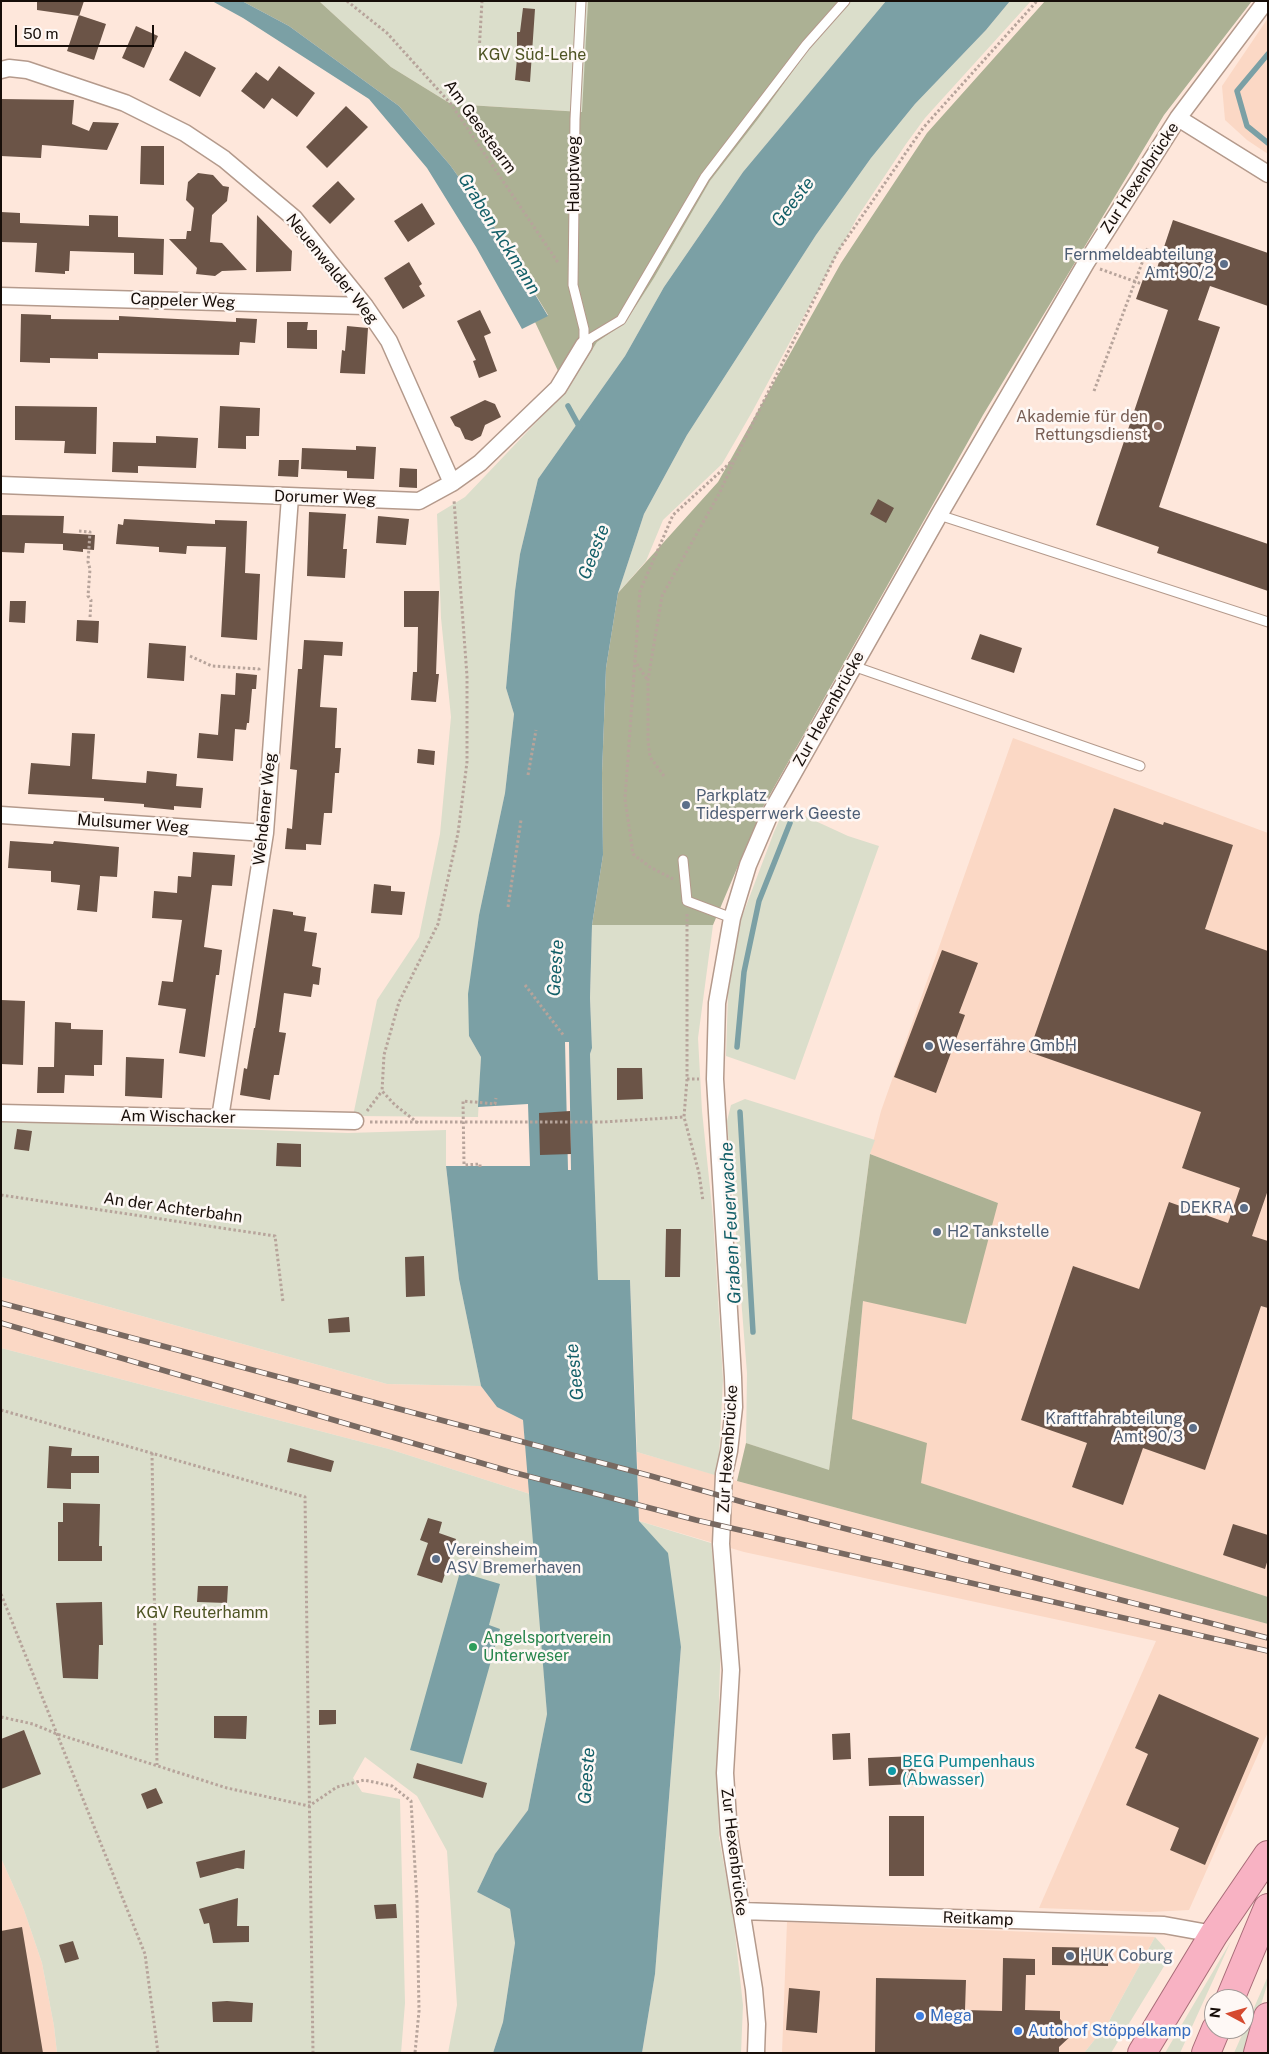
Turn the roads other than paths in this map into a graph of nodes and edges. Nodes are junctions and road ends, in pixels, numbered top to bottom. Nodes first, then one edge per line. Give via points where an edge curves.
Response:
1 (581, 1) edge
2 (845, 1) edge
3 (1266, 1) edge
4 (1, 70) edge
5 (1178, 118) junction
6 (1268, 174) edge
7 (1, 296) edge
8 (365, 306) junction
9 (584, 345) junction
10 (452, 484) junction
11 (1, 485) edge
12 (290, 497) junction
13 (939, 515) junction
14 (1268, 622) edge
15 (853, 666) junction
16 (1140, 766) dead end
17 (1, 816) edge
18 (265, 833) junction
19 (683, 860) dead end
20 (732, 918) junction
21 (1, 1113) edge
22 (220, 1118) junction
23 (355, 1121) road end
24 (1268, 1855) edge
25 (1268, 1908) edge
26 (741, 1911) junction
27 (1214, 1934) junction
28 (1234, 1989) edge
29 (1268, 2017) edge
30 (1212, 2039) edge
31 (756, 2053) edge
32 (1142, 2053) edge
33 (1206, 2053) edge
34 (1258, 2053) edge

1 - 9 lane, Hauptweg via 575,119 574,285 584,329
2 - 9 lane via 806,45 705,177 621,320
3 - 5 street, Zur Hexenbrücke
4 - 8 street, Neuenwalder Weg via 28,70 125,103 185,133 224,159 294,218
5 - 6 street
5 - 13 street, Zur Hexenbrücke via 1086,263
7 - 8 street, Cappeler Weg
8 - 10 street, Neuenwalder Weg via 389,341
9 - 10 street, Dorumer Weg via 558,388 480,463
10 - 12 street, Dorumer Weg via 419,501
11 - 12 street, Dorumer Weg
12 - 18 street, Wehdener Weg
13 - 14 lane
13 - 15 street, Zur Hexenbrücke
15 - 16 lane
15 - 20 street, Zur Hexenbrücke via 769,816 748,865
17 - 18 street, Mulsumer Weg
18 - 22 street, Wehdener Weg
19 - 20 lane via 687,901
20 - 26 street, Zur Hexenbrücke via 717,1003 715,1079 734,1407 724,1474 721,1544 731,1670 725,1773 729,1834
21 - 22 street, Am Wischacker
22 - 23 street, Am Wischacker
24 - 27 highway
25 - 28 highway
26 - 27 street, Reitkamp via 1164,1925
26 - 31 street, Zur Hexenbrücke via 754,1989
27 - 32 highway
29 - 34 highway
30 - 33 highway

